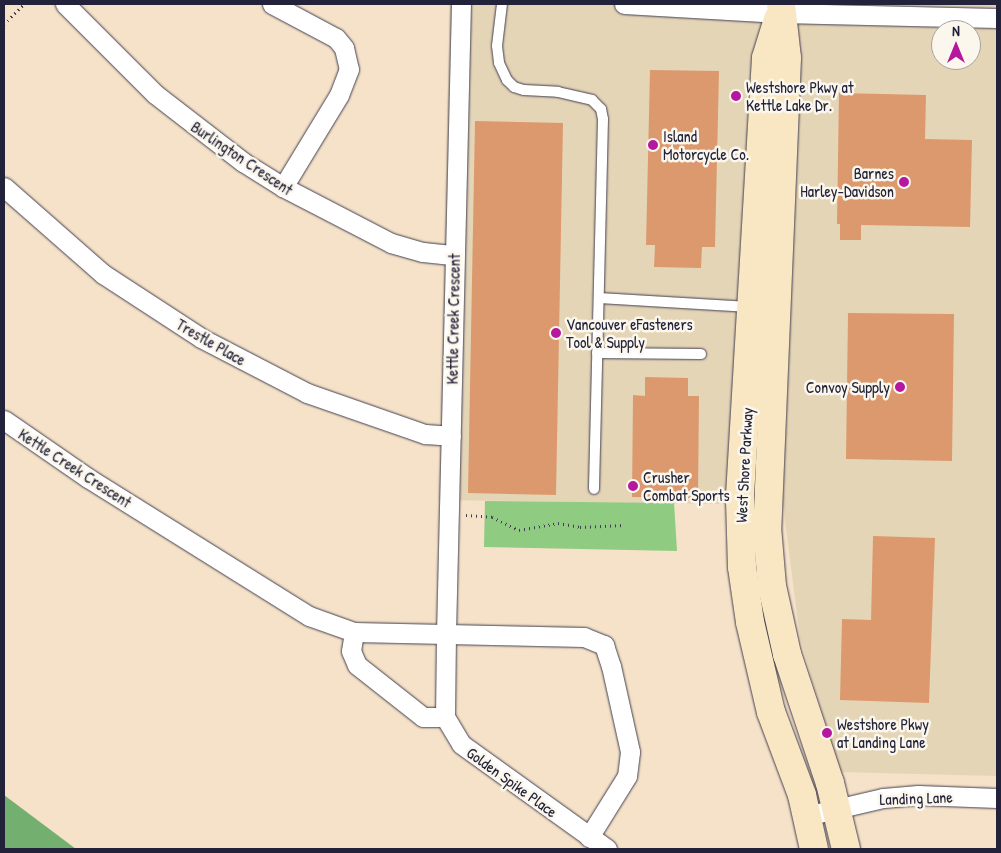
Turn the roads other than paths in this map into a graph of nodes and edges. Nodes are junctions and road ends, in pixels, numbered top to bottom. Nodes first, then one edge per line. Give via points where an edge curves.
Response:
1 (65, 4) edge
2 (272, 4) edge
3 (461, 4) edge
4 (502, 4) edge
5 (624, 4) edge
6 (780, 8) edge
7 (997, 18) edge
8 (283, 187) junction
9 (4, 188) edge
10 (454, 254) junction
11 (599, 298) junction
12 (766, 308) junction
13 (597, 353) junction
14 (702, 354) dead end
15 (4, 420) edge
16 (450, 436) junction
17 (594, 489) dead end
18 (354, 632) junction
19 (446, 634) junction
20 (445, 717) junction
21 (997, 798) edge
22 (838, 809) junction
23 (806, 816) junction
24 (589, 837) junction
25 (606, 849) edge
26 (814, 849) edge
27 (846, 849) edge

1 - 8 street, Burlington Crescent via 155,94 228,151
2 - 8 street via 336,38 344,48 348,69 338,94
3 - 10 street, Kettle Creek Crescent
4 - 11 lane via 497,46 499,64 507,80 524,90 580,96 592,100 601,109
5 - 6 street
6 - 7 street
6 - 12 main road, West Shore Parkway via 766,58
8 - 10 street, Burlington Crescent via 391,243 423,252
9 - 16 street, Trestle Place via 103,274 209,343 307,393 425,434
10 - 16 street, Kettle Creek Crescent
11 - 12 lane
11 - 13 lane
12 - 22 main road, West Shore Parkway via 767,527 772,586 787,654
12 - 23 main road, West Shore Parkway via 740,500 742,567 750,622 771,712
13 - 14 lane
13 - 17 lane
15 - 18 street, Kettle Creek Crescent via 88,478 308,616
16 - 19 street, Kettle Creek Crescent
18 - 19 street, Kettle Creek Crescent
18 - 20 street via 351,651 357,665 423,717
19 - 20 street, Kettle Creek Crescent
19 - 24 street via 584,637 604,645 612,666 630,752 627,776
20 - 24 street, Golden Spike Place via 461,744
21 - 22 street, Landing Lane via 918,795 883,798
22 - 23 street, Landing Lane
22 - 27 main road, West Shore Parkway
23 - 26 main road, West Shore Parkway
24 - 25 street, Golden Spike Place

